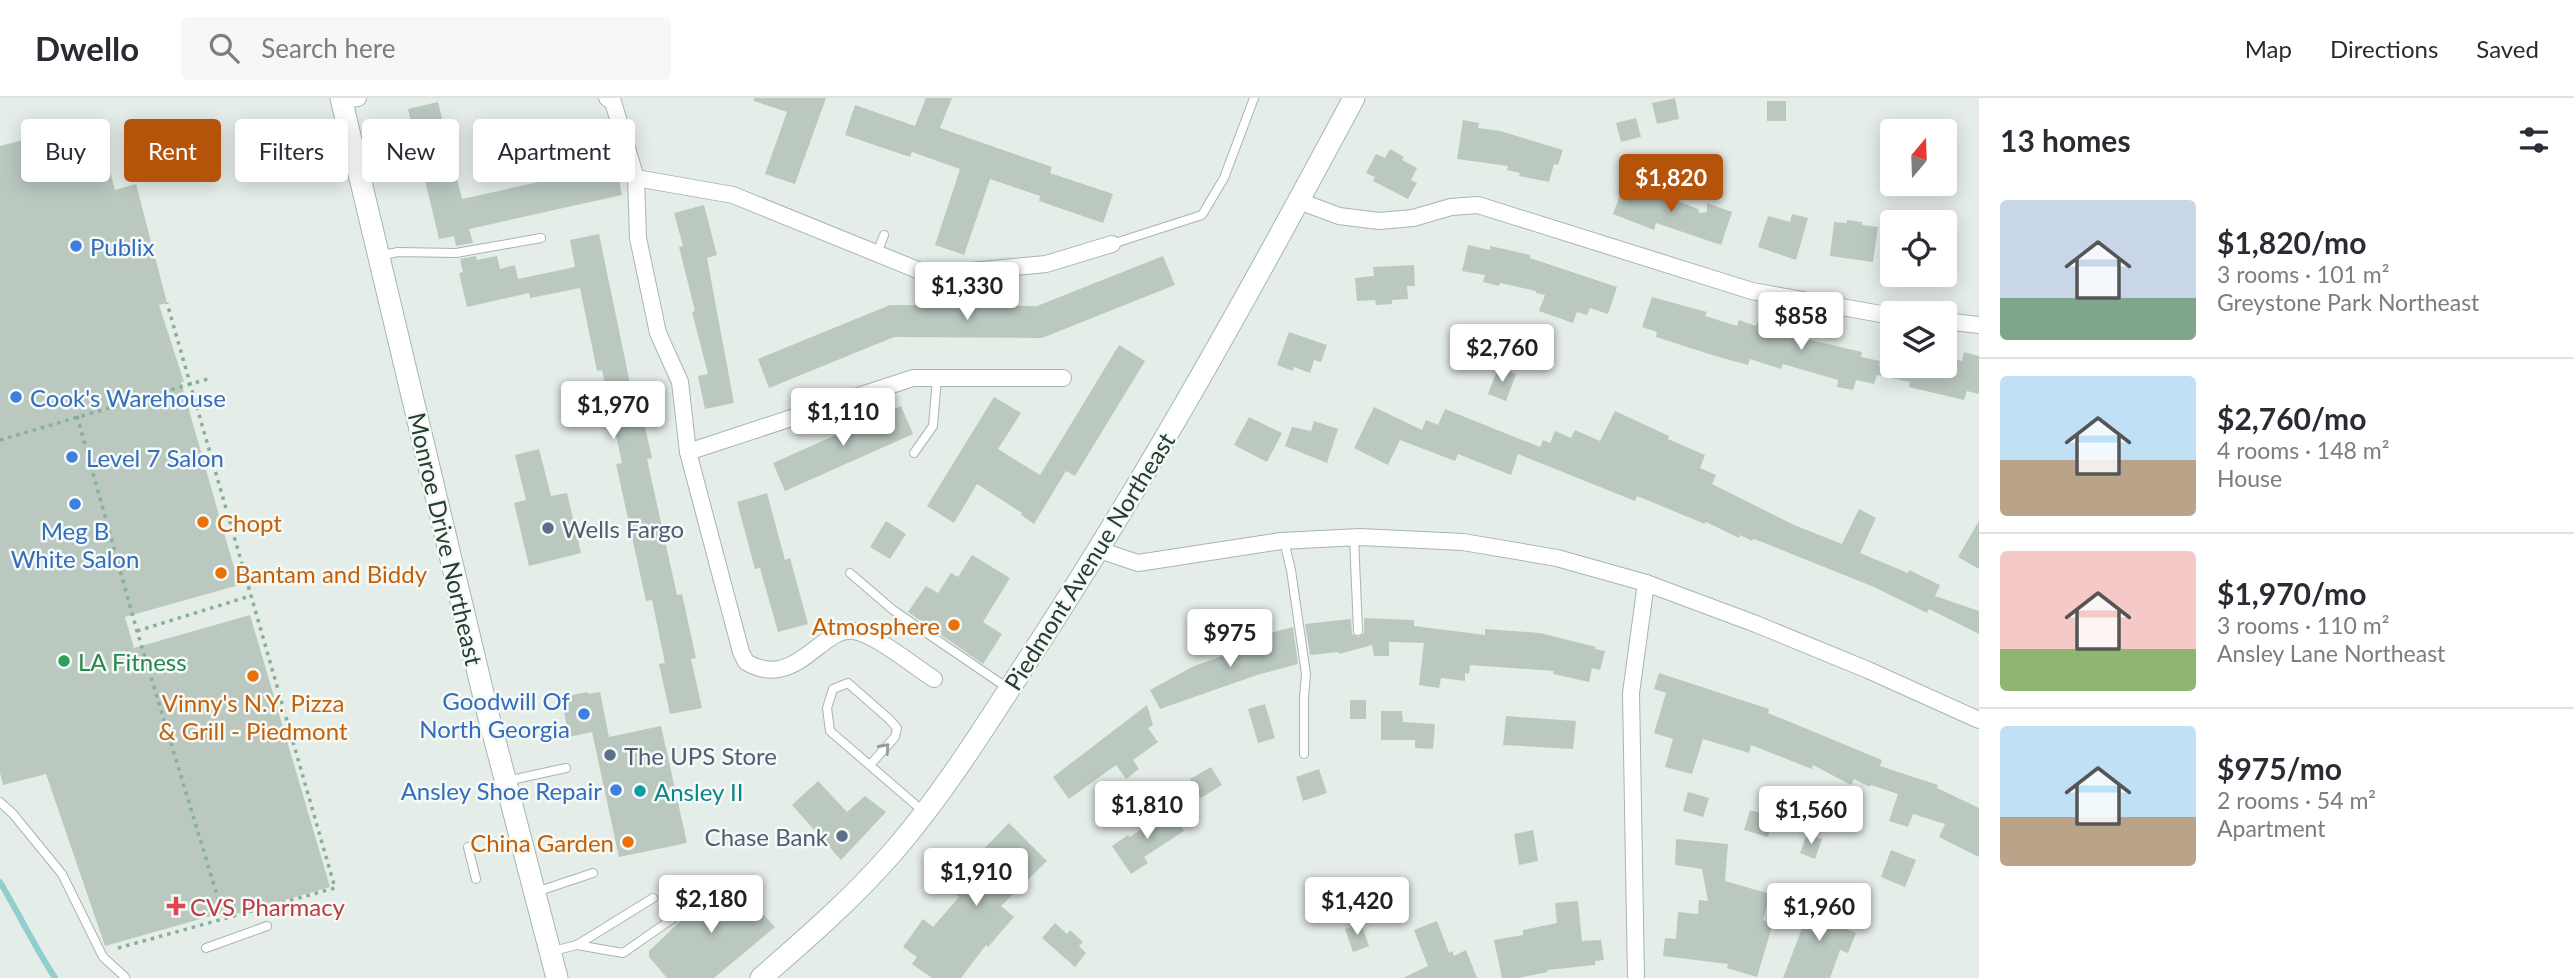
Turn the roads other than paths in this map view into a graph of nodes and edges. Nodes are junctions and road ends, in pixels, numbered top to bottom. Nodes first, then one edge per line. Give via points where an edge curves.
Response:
1 (607, 98) edge
2 (1254, 98) edge
3 (1353, 98) edge
4 (347, 99) edge
5 (636, 178) junction
6 (1299, 201) junction
7 (884, 235) dead end
8 (541, 238) dead end
9 (1112, 244) joint
10 (877, 253) junction
11 (379, 256) junction
12 (1880, 314) edge
13 (1957, 322) edge
14 (1979, 325) edge
15 (937, 378) junction
16 (1063, 378) dead end
17 (688, 452) junction
18 (914, 453) dead end
19 (1354, 537) junction
20 (1284, 541) junction
21 (1099, 550) junction
22 (850, 573) dead end
23 (1646, 583) junction
24 (1358, 631) dead end
25 (934, 679) dead end
26 (1009, 689) junction
27 (1979, 720) edge
28 (1304, 754) dead end
29 (870, 765) junction
30 (566, 768) dead end
31 (506, 781) junction
32 (0, 802) edge
33 (925, 812) junction
34 (468, 847) dead end
35 (593, 873) dead end
36 (476, 879) dead end
37 (534, 892) junction
38 (653, 898) dead end
39 (672, 919) dead end
40 (267, 926) dead end
41 (577, 945) junction
42 (206, 948) dead end
43 (550, 952) junction
44 (125, 977) edge
45 (557, 978) edge
46 (761, 978) edge
47 (1636, 978) edge

1 - 5 street via 613,102
2 - 9 lane via 1224,178 1202,215
3 - 6 main road, Piedmont Avenue Northeast
4 - 11 main road, Monroe Drive Northeast
5 - 10 street via 733,195
5 - 17 street via 638,238 658,333 680,382
6 - 12 street via 1339,216 1379,221 1478,205 1752,291
6 - 21 main road, Piedmont Avenue Northeast
7 - 10 lane
8 - 11 lane via 456,253
9 - 10 street via 1046,264 930,275
11 - 31 main road, Monroe Drive Northeast
13 - 14 street
15 - 16 street
15 - 17 street via 913,377
15 - 18 lane via 933,426
17 - 25 street via 746,662 767,670 781,667 804,659 841,631 851,630 868,635
19 - 20 street
19 - 23 street via 1463,541 1557,558
19 - 24 lane
20 - 21 street via 1138,563
20 - 28 lane via 1306,674
21 - 26 main road, Piedmont Avenue Northeast
22 - 26 lane via 893,610
23 - 27 street via 1856,664
23 - 47 street via 1630,693
26 - 33 main road, Piedmont Avenue Northeast
29 -> 29 lane via 895,737 897,728 848,683 832,689 827,708 830,732
29 - 33 lane
30 - 31 lane
31 - 37 main road, Monroe Drive Northeast
32 - 44 lane via 62,874 103,957
33 - 46 main road, Piedmont Avenue Northeast via 835,912
34 - 36 lane
35 - 37 lane
37 - 43 main road, Monroe Drive Northeast
38 - 41 lane
39 - 41 lane via 623,953
40 - 42 lane
41 - 43 lane
43 - 45 main road, Monroe Drive Northeast

